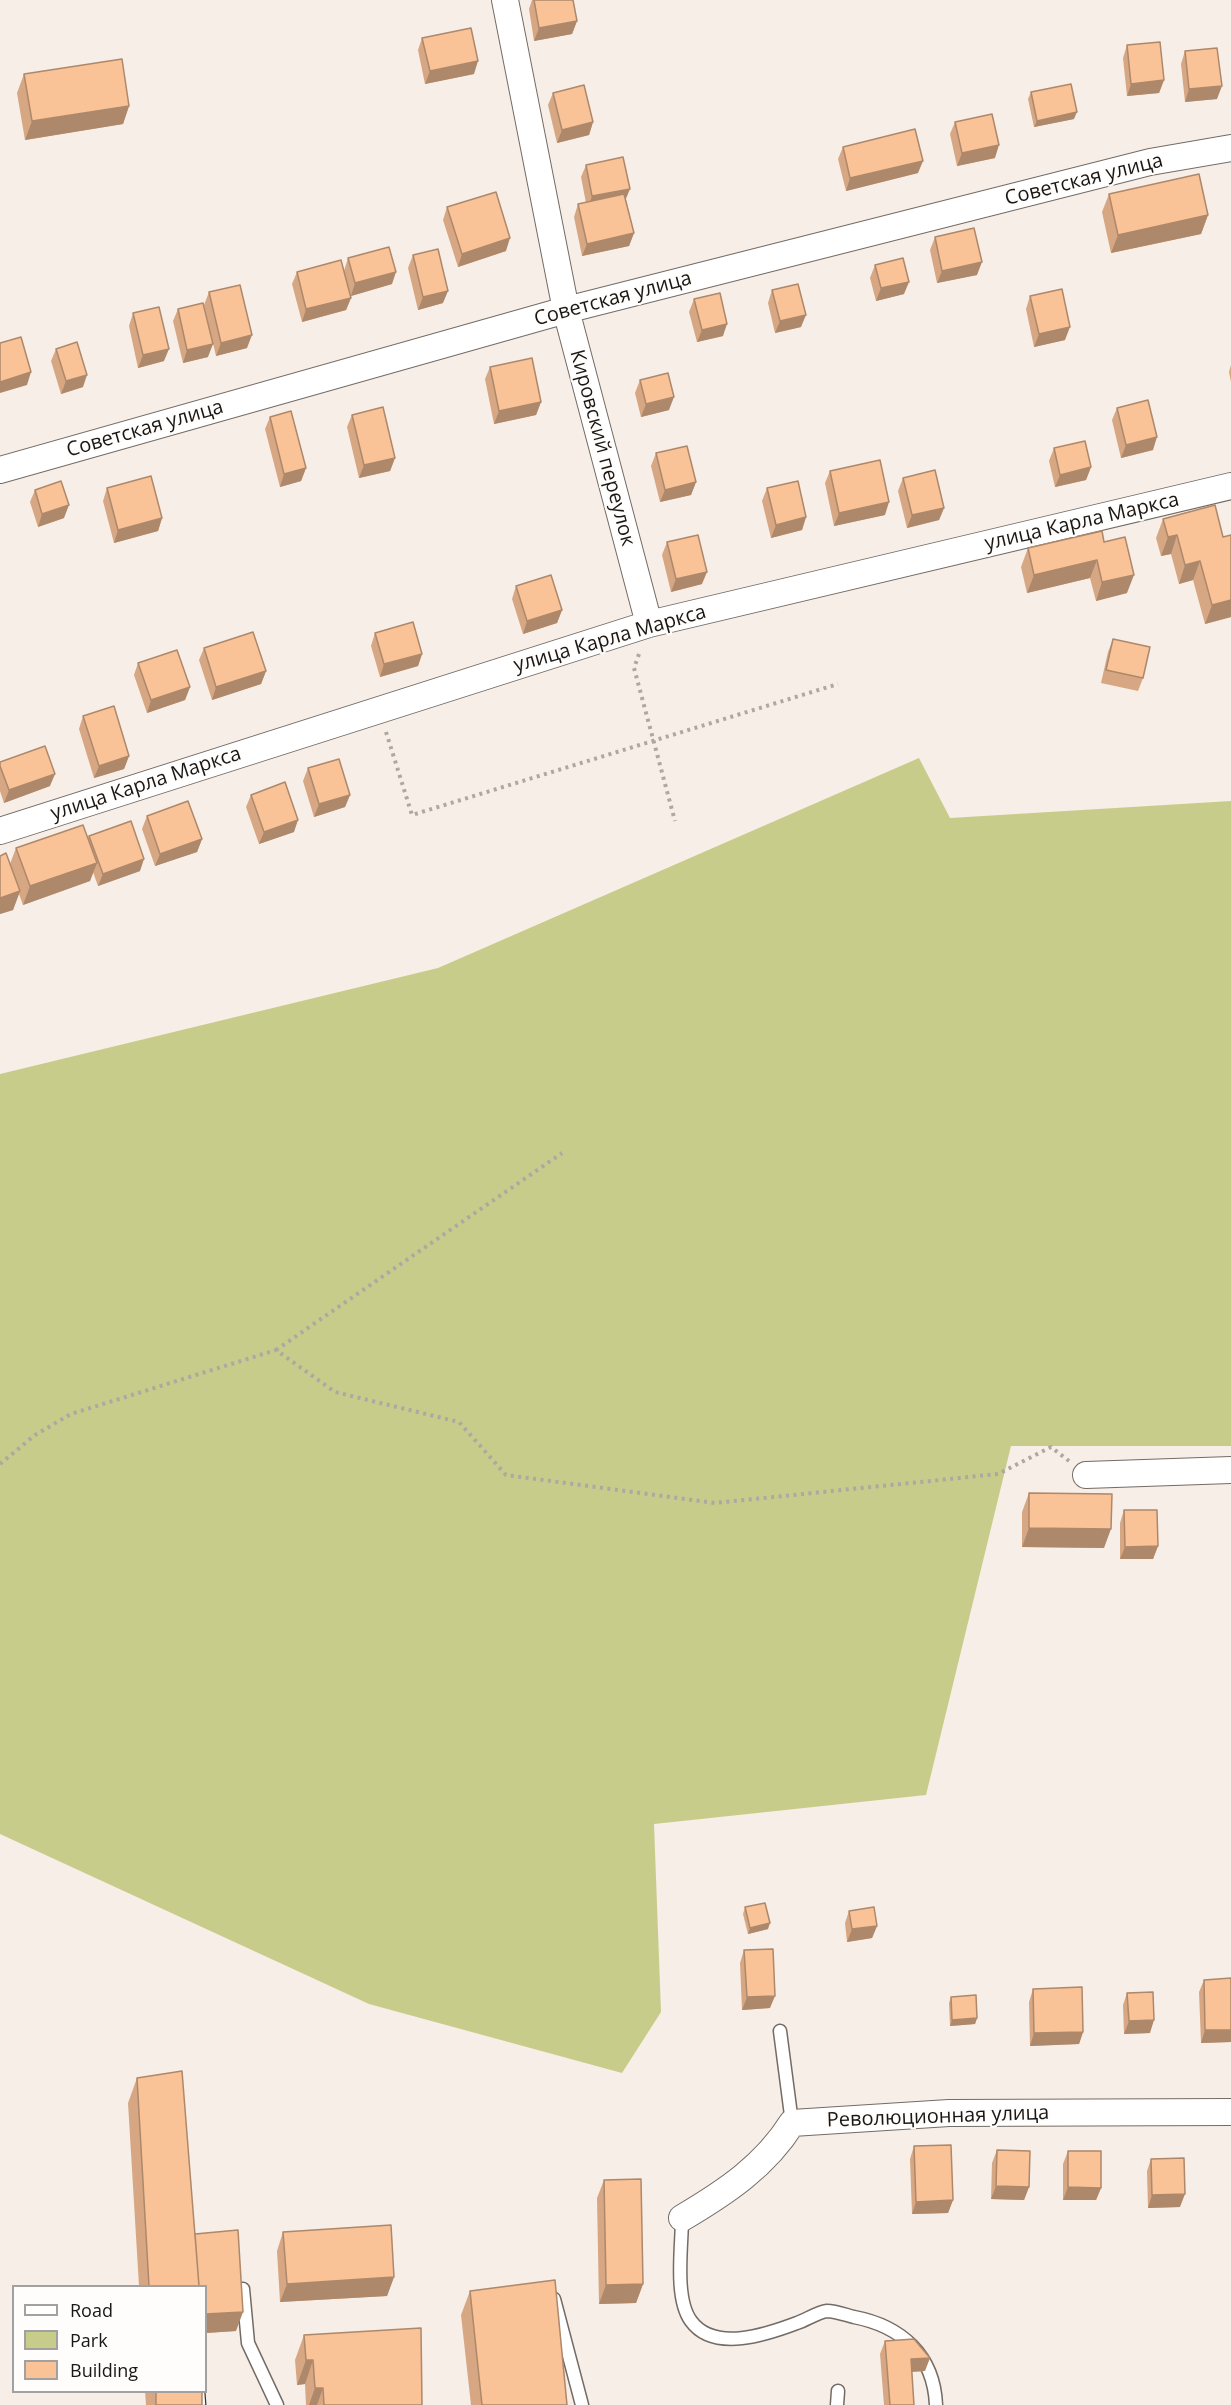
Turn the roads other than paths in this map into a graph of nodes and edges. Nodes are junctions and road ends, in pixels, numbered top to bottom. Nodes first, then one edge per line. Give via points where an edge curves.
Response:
1 (505, 0) edge
2 (1231, 148) edge
3 (566, 310) junction
4 (0, 470) edge
5 (1231, 486) edge
6 (649, 624) junction
7 (0, 831) edge
8 (1231, 1470) edge
9 (1086, 1475) road end
10 (780, 2031) dead end
11 (1231, 2112) edge
12 (792, 2123) junction
13 (682, 2218) joint
14 (550, 2283) edge
15 (243, 2289) edge
16 (838, 2391) dead end
17 (277, 2405) edge
18 (582, 2405) edge
19 (837, 2405) edge
20 (936, 2405) edge

1 - 3 street, Кировский переулок
2 - 3 street, Советская улица via 1150,162
3 - 4 street, Советская улица
3 - 6 street, Кировский переулок
5 - 6 street, улица Карла Маркса
6 - 7 street, улица Карла Маркса
8 - 9 street
10 - 12 lane
11 - 12 street, Революционная улица via 949,2113
12 - 13 street via 777,2146 730,2190
13 - 20 lane via 683,2305 691,2321 704,2333 722,2338 756,2337 827,2311 875,2321 901,2334 927,2364
14 - 18 lane
15 - 17 lane via 248,2343
16 - 19 lane

